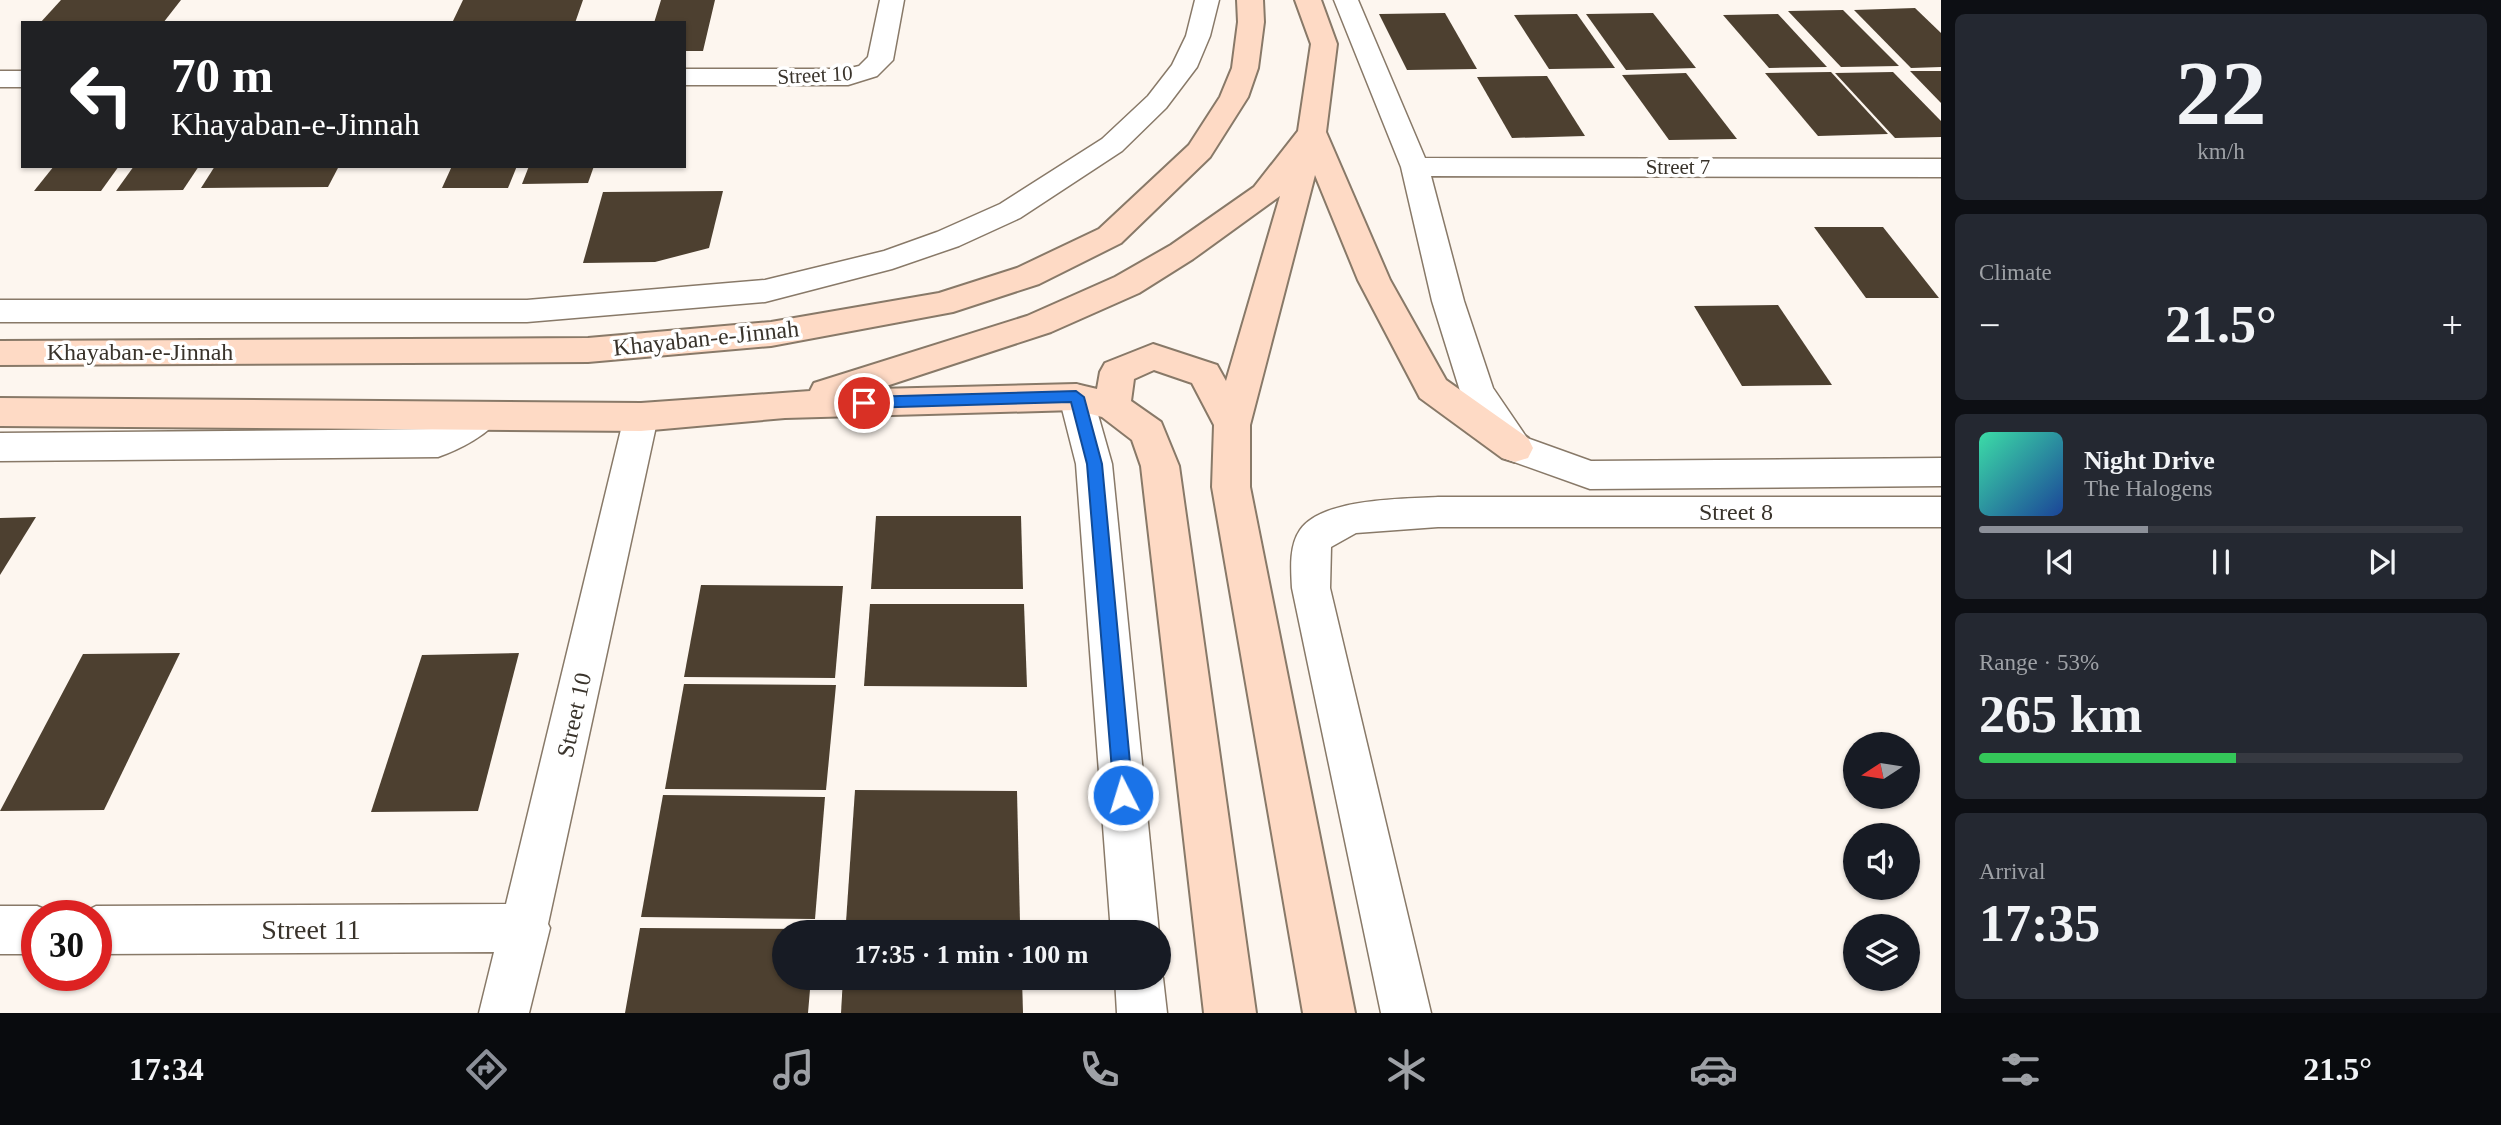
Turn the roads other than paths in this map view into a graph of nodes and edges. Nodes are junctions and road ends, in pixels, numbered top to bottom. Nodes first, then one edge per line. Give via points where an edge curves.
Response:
1 (892, 0) edge
2 (1207, 0) edge
3 (1250, 0) edge
4 (1308, 0) edge
5 (1346, 0) edge
6 (686, 78) edge
7 (0, 79) edge
8 (21, 79) edge
9 (1312, 132) junction
10 (1415, 167) junction
11 (1941, 168) edge
12 (0, 311) edge
13 (527, 311) junction
14 (512, 351) junction
15 (0, 353) edge
16 (1095, 401) junction
17 (785, 405) junction
18 (0, 412) edge
19 (484, 415) junction
20 (641, 417) junction
21 (1232, 425) junction
22 (0, 447) edge
23 (1515, 448) junction
24 (1941, 472) edge
25 (1941, 512) edge
26 (1134, 920) edge
27 (526, 928) junction
28 (0, 930) edge
29 (21, 930) edge
30 (112, 930) edge
31 (1140, 990) edge
32 (504, 1013) edge
33 (1142, 1013) edge
34 (1230, 1013) edge
35 (1329, 1013) edge
36 (1406, 1013) edge

1 - 6 street, Street 10 via 880,60 868,71 848,77
2 - 13 street via 1184,67 1157,102 1112,145 1065,178 948,239 892,259 765,291
3 - 14 main road, Khayaban-e-Jinnah via 1245,68 1234,97 1200,151 1110,236 1028,276 941,304 771,334 639,347
4 - 9 main road via 1324,44
5 - 10 street
7 - 8 street
9 - 17 main road via 1265,194 1182,253 1127,285 1038,324
9 - 21 main road
9 - 23 main road via 1374,280 1433,389
10 - 11 street, Street 7
10 - 23 street via 1448,301 1477,391
12 - 13 street
13 - 14 street
14 - 15 main road, Khayaban-e-Jinnah
16 - 17 main road
16 - 21 main road via 1117,372 1153,357 1205,374
16 - 26 street via 1094,464
16 - 34 main road via 1148,432 1160,466
17 - 20 main road
18 - 19 main road
19 - 20 main road
19 - 22 street via 438,443
20 - 27 street, Street 10
21 - 35 main road via 1231,487
23 - 24 street via 1590,475
25 - 36 street, Street 8 via 1438,512 1353,518 1314,539 1311,588
27 - 30 street, Street 11
27 - 32 street, Street 10
28 - 29 street
31 - 33 street

